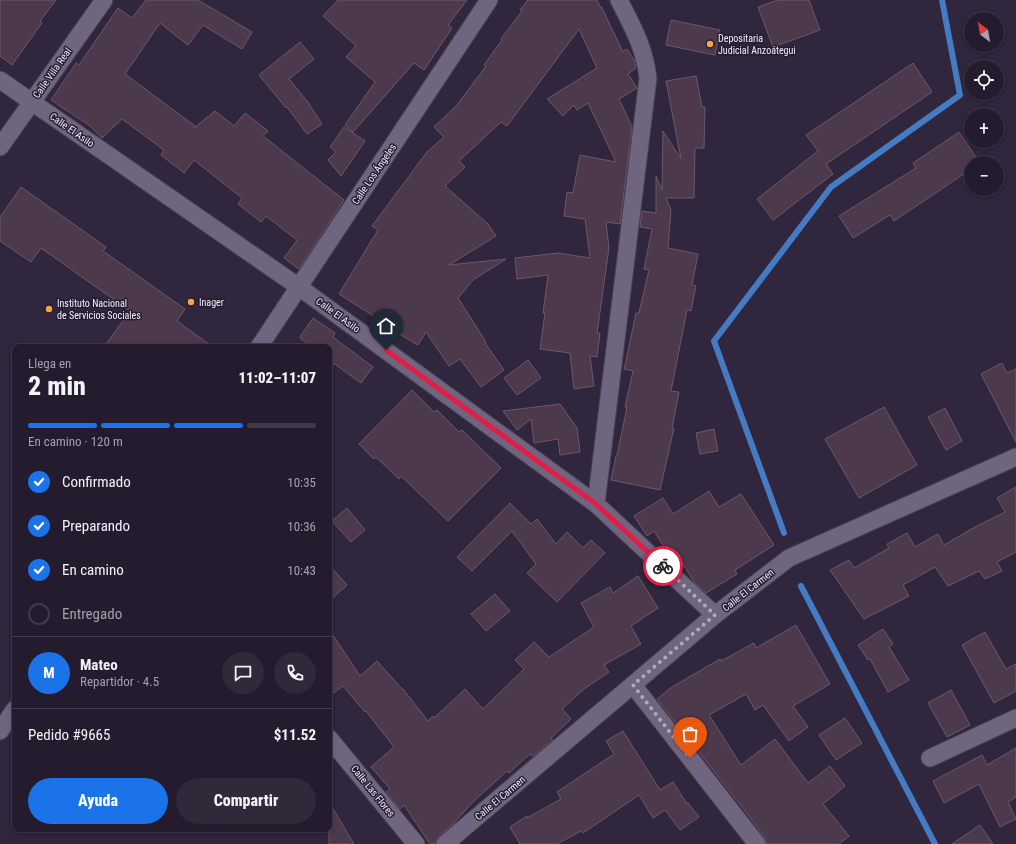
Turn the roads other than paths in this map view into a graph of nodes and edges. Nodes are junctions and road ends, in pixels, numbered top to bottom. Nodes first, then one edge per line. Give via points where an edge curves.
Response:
1 (104, 0) edge
2 (489, 0) edge
3 (619, 0) edge
4 (0, 80) edge
5 (32, 102) junction
6 (0, 146) edge
7 (299, 286) junction
8 (261, 344) edge
9 (1016, 457) edge
10 (596, 504) junction
11 (715, 615) junction
12 (633, 685) junction
13 (12, 713) edge
14 (1016, 718) edge
15 (0, 730) edge
16 (332, 742) edge
17 (930, 758) dead end
18 (416, 844) edge
19 (445, 844) edge
20 (757, 844) edge

1 - 5 street, Calle Villa Real
2 - 7 street, Calle Los Ángeles
3 - 10 street via 640,41 648,78
4 - 5 street, Calle El Asilo
5 - 6 street, Calle Villa Real
5 - 7 street, Calle El Asilo
7 - 8 street, Calle Los Ángeles
7 - 10 street, Calle El Asilo
9 - 11 street, Calle El Carmen via 788,558
10 - 11 street, Calle El Asilo
11 - 12 street, Calle El Carmen
12 - 19 street, Calle El Carmen
12 - 20 street
13 - 15 street
14 - 17 street
16 - 18 street, Calle Las Flores

